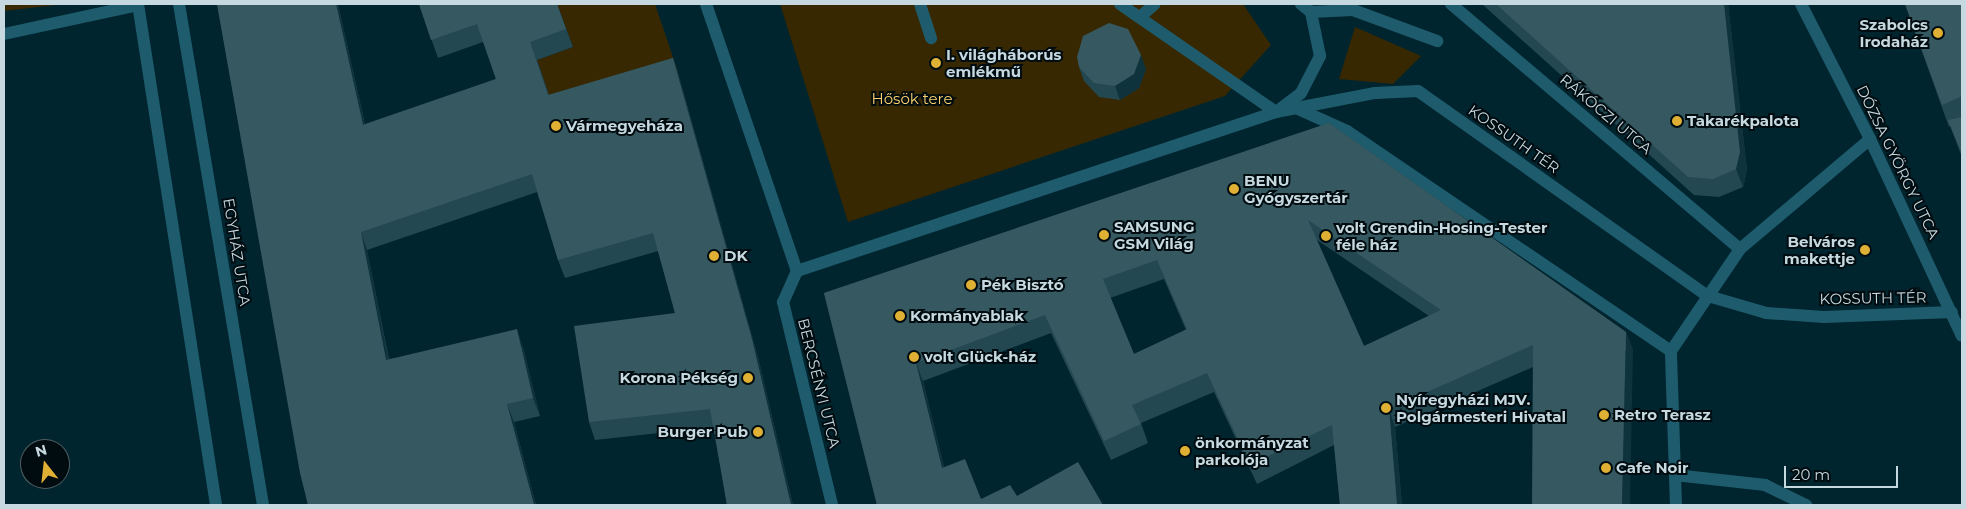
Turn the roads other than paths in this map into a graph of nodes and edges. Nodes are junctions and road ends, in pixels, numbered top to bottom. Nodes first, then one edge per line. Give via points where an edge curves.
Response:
1 (138, 4) edge
2 (179, 4) edge
3 (706, 4) edge
4 (920, 4) edge
5 (1120, 4) edge
6 (1155, 4) edge
7 (1301, 4) edge
8 (1451, 4) edge
9 (1801, 4) edge
10 (1311, 12) junction
11 (1141, 16) junction
12 (4, 34) edge
13 (932, 38) dead end
14 (1437, 41) dead end
15 (1296, 108) junction
16 (1276, 112) junction
17 (1870, 139) junction
18 (1740, 249) junction
19 (797, 271) junction
20 (1708, 296) junction
21 (1952, 312) junction
22 (1962, 336) edge
23 (1671, 351) junction
24 (1675, 476) junction
25 (216, 505) edge
26 (263, 505) edge
27 (832, 505) edge
28 (1676, 505) edge
29 (1806, 505) edge

1 - 12 street
1 - 25 street
2 - 26 street, EGYHÁZ UTCA
3 - 19 street
4 - 13 street
5 - 11 street
6 - 11 street
7 - 10 street
8 - 18 street, RÁKÓCZI UTCA
9 - 17 street, DÓZSA GYÖRGY UTCA
10 - 14 street via 1353,10
10 - 16 street via 1320,56 1301,93
11 - 16 street
15 - 16 street, KOSSUTH TÉR
15 - 20 street, KOSSUTH TÉR via 1374,93 1418,91
15 - 23 street via 1347,131
16 - 19 street
17 - 18 street
17 - 21 street, DÓZSA GYÖRGY UTCA
18 - 20 street
19 - 27 street, BERCSÉNYI UTCA via 783,302
20 - 21 street, KOSSUTH TÉR via 1766,313 1824,317
20 - 23 street
21 - 22 street, DÓZSA GYÖRGY UTCA
23 - 24 street
24 - 28 street
24 - 29 street via 1765,485

